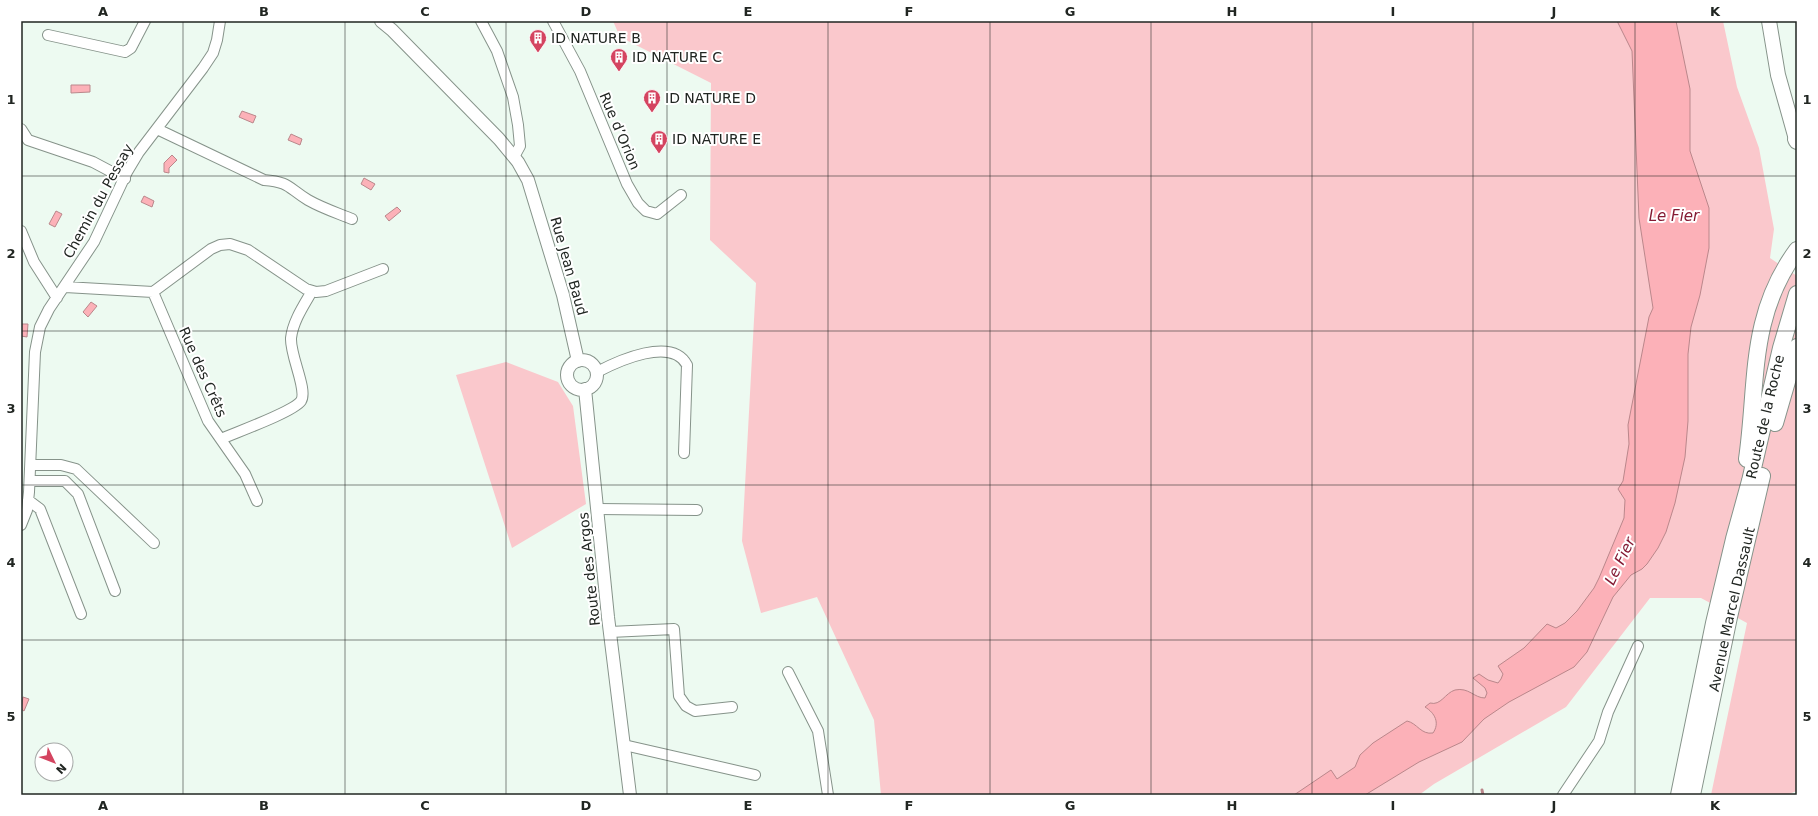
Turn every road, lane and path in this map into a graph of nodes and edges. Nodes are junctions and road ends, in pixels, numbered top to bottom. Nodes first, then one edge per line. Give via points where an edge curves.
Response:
1 (145, 21) edge
2 (220, 21) edge
3 (381, 21) edge
4 (481, 21) edge
5 (553, 21) edge
6 (1769, 21) edge
7 (1779, 21) edge
8 (48, 35) dead end
9 (1797, 122) edge
10 (21, 129) edge
11 (157, 129) junction
12 (1797, 140) edge
13 (514, 157) junction
14 (125, 179) junction
15 (681, 195) dead end
16 (352, 219) dead end
17 (21, 231) edge
18 (1797, 250) edge
19 (382, 269) dead end
20 (65, 287) junction
21 (312, 291) junction
22 (153, 292) junction
23 (1797, 294) edge
24 (57, 298) junction
25 (1797, 317) edge
26 (1797, 347) edge
27 (578, 360) junction
28 (597, 372) junction
29 (585, 389) junction
30 (1774, 423) junction
31 (221, 439) junction
32 (684, 453) dead end
33 (31, 465) junction
34 (30, 481) junction
35 (28, 500) junction
36 (257, 501) dead end
37 (598, 509) junction
38 (696, 510) dead end
39 (21, 525) edge
40 (1734, 539) junction
41 (154, 543) dead end
42 (115, 591) dead end
43 (81, 614) dead end
44 (610, 632) junction
45 (1638, 646) dead end
46 (788, 672) dead end
47 (732, 707) dead end
48 (624, 745) junction
49 (755, 775) dead end
50 (1694, 791) edge
51 (630, 795) edge
52 (828, 795) edge
53 (1563, 795) edge
54 (1679, 795) edge

1 - 8 street via 131,48 125,52
2 - 11 street, Chemin du Pessay via 213,53
3 - 13 street, Rue Jean Baud
4 - 13 street via 497,51 512,97 520,146
5 - 15 street, Rue d’Orion via 580,71 627,184 638,203 646,211 656,214
6 - 12 main road via 1778,75
7 - 9 main road via 1785,72
10 - 14 street via 28,140 93,162
11 - 14 street, Chemin du Pessay
11 - 16 street via 264,180 290,186 308,200
13 - 27 street, Rue Jean Baud via 528,180 563,295
14 - 20 street, Chemin du Pessay via 94,242
17 - 24 street via 34,262
18 - 40 highway via 1770,298 1759,334 1747,457
19 - 21 street via 326,291
20 - 22 street
20 - 24 street, Chemin du Pessay
21 - 22 street via 248,250 230,244 211,249
21 - 31 street via 297,319 291,338 294,360 304,390 302,400 292,409
22 - 31 street, Rue des Crêts via 208,421
23 - 40 highway, Route de la Roche
24 - 33 street, Chemin du Pessay via 40,327 35,352
25 - 30 highway, Route de la Roche via 1788,349
26 - 30 highway
27 - 28 street via 586,360
27 - 29 street via 569,368 568,377 572,386
28 - 29 street via 595,382
28 - 32 street via 618,361 658,351 674,353 684,360 687,365
29 - 37 street, Route des Argos
30 - 50 highway, Avenue Marcel Dassault via 1729,617
31 - 36 street, Rue des Crêts via 245,474
33 - 34 street, Chemin du Pessay
33 - 41 street via 61,465 76,469
34 - 35 street, Chemin du Pessay
34 - 42 street via 64,481 78,494
35 - 39 street, Chemin du Pessay
35 - 43 street via 40,509
37 - 38 street
37 - 44 street, Route des Argos
40 - 54 highway, Avenue Marcel Dassault
44 - 47 street via 674,629 679,696 686,706 695,710
44 - 48 street, Route des Argos
45 - 53 street via 1608,712 1599,741
46 - 52 street via 818,731
48 - 49 street
48 - 51 street, Route des Argos

